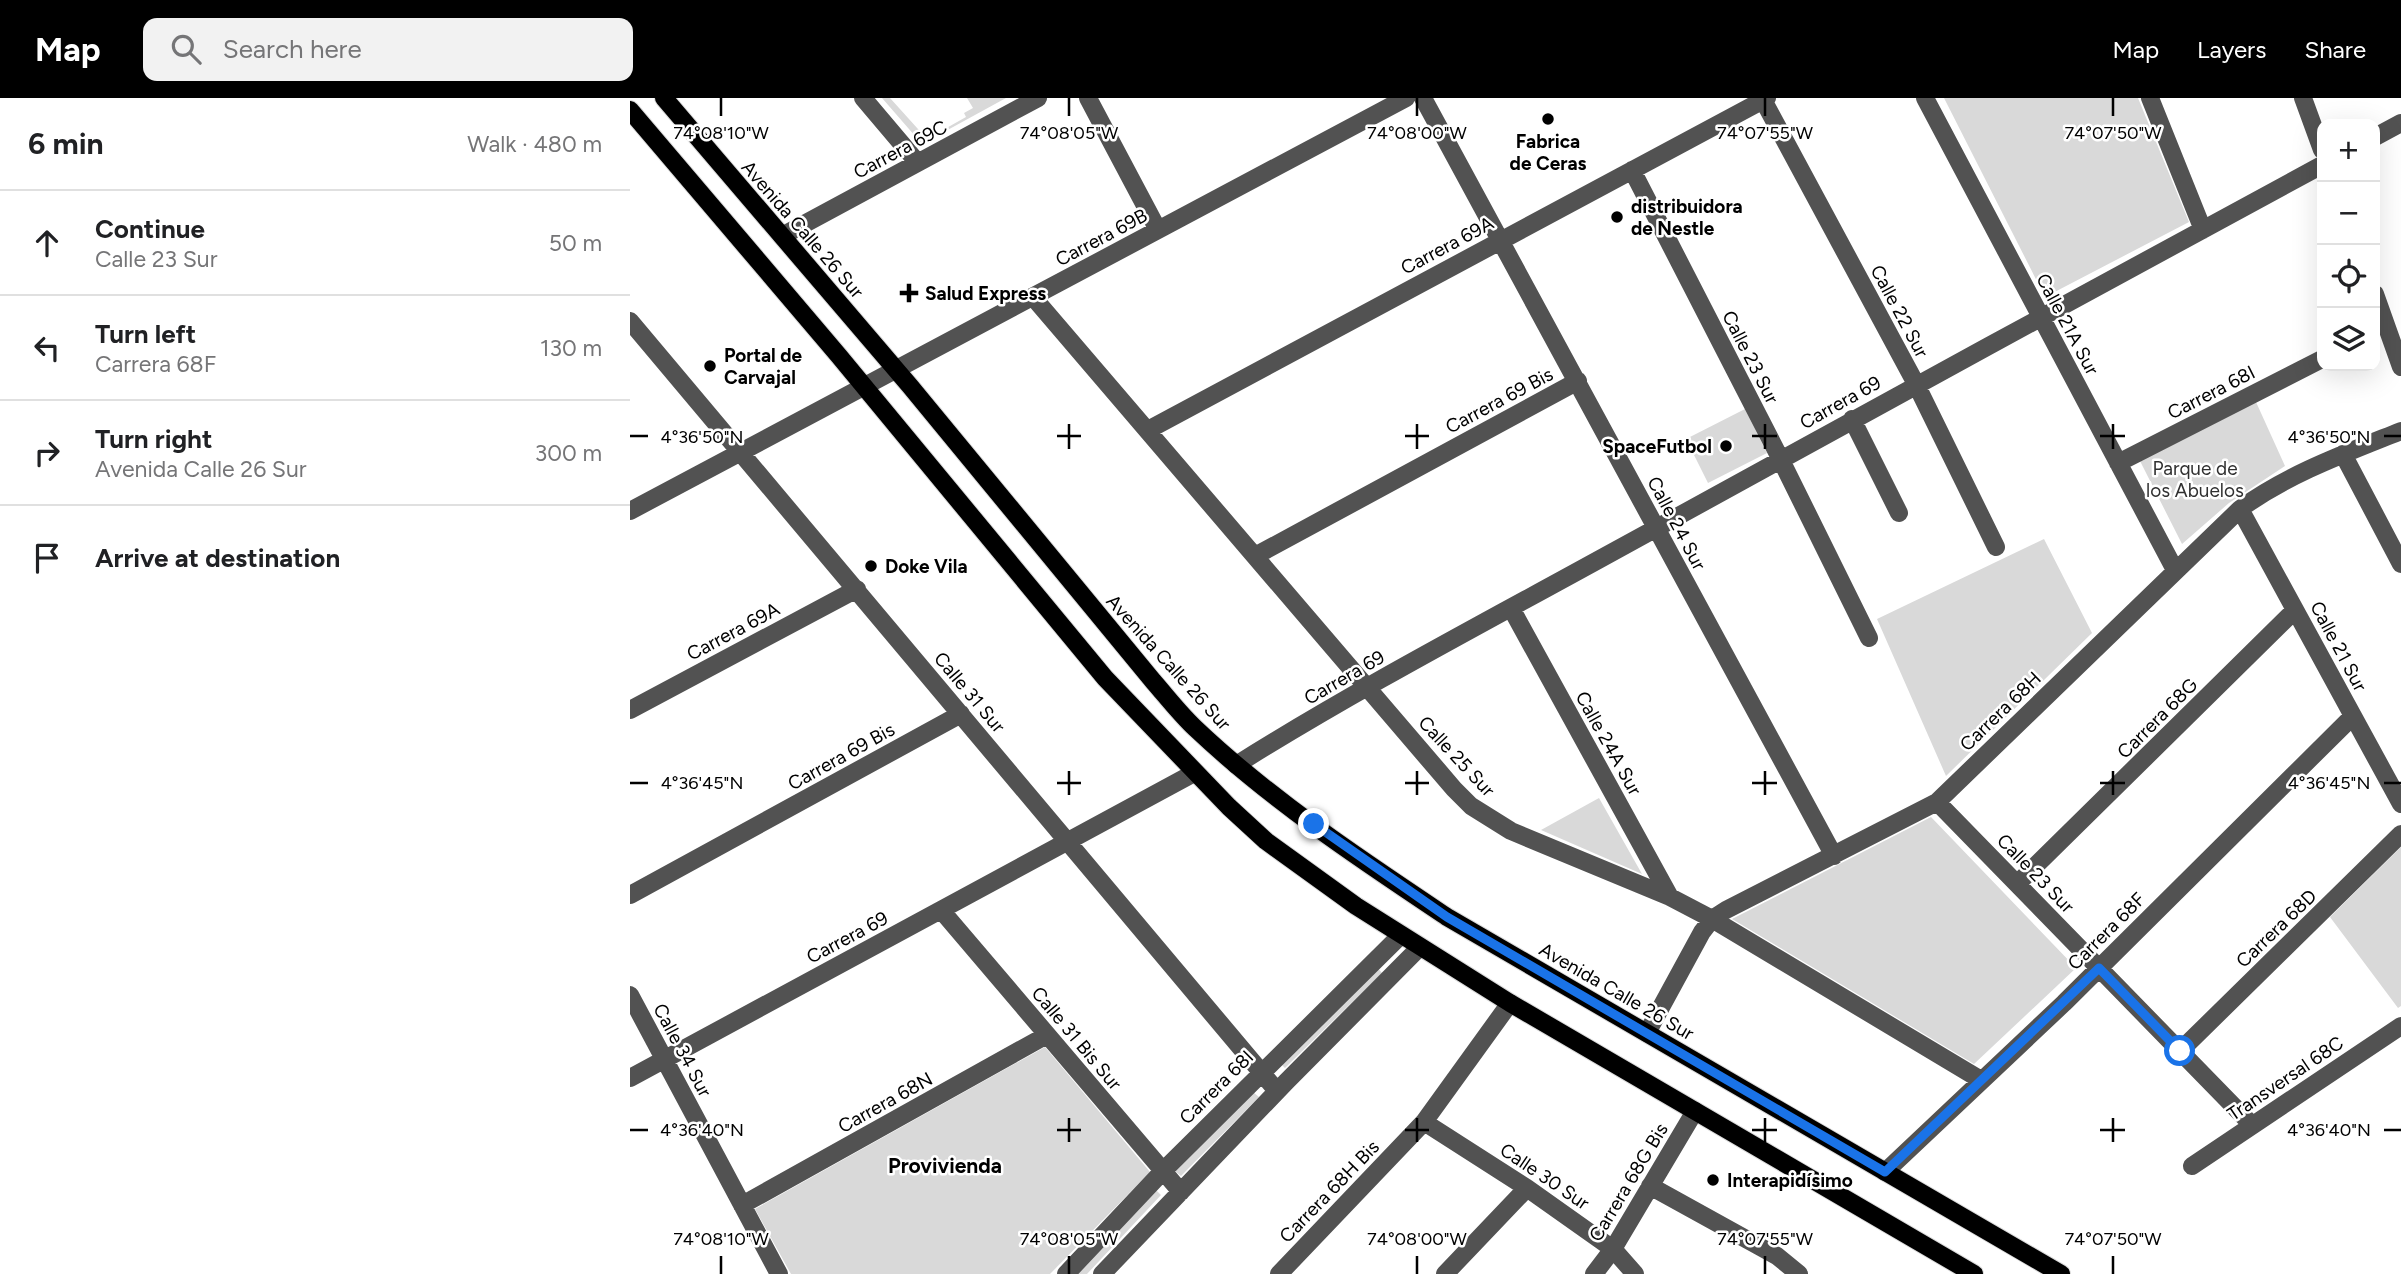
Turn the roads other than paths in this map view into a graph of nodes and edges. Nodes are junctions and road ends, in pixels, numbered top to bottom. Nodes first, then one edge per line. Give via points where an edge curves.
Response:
1 (664, 98) edge
2 (863, 98) edge
3 (1038, 98) edge
4 (1088, 98) edge
5 (1406, 98) edge
6 (1423, 98) edge
7 (1925, 98) edge
8 (2150, 98) edge
9 (2303, 98) edge
10 (1764, 99) edge
11 (630, 110) edge
12 (2401, 123) edge
13 (2380, 134) edge
14 (2317, 136) edge
15 (918, 163) junction
16 (2317, 167) edge
17 (1632, 170) junction
18 (1158, 230) junction
19 (2203, 230) junction
20 (782, 236) junction
21 (1500, 240) junction
22 (1033, 297) junction
23 (2377, 308) edge
24 (2041, 318) junction
25 (631, 322) edge
26 (2381, 329) edge
27 (2317, 362) edge
28 (2401, 367) edge
29 (896, 369) junction
30 (1578, 381) junction
31 (1916, 384) junction
32 (862, 387) junction
33 (1852, 419) junction
34 (1148, 430) junction
35 (2401, 430) edge
36 (741, 452) junction
37 (2343, 454) junction
38 (1781, 460) junction
39 (2118, 463) junction
40 (2240, 509) junction
41 (630, 511) edge
42 (1899, 513) dead end
43 (1655, 528) junction
44 (1996, 547) dead end
45 (1255, 556) junction
46 (2400, 560) edge
47 (2175, 570) junction
48 (856, 589) junction
49 (1511, 608) junction
50 (2295, 610) junction
51 (1869, 638) dead end
52 (1367, 688) junction
53 (630, 710) edge
54 (961, 715) junction
55 (2353, 716) junction
56 (1236, 765) junction
57 (1194, 773) junction
58 (1937, 802) junction
59 (2401, 804) edge
60 (2401, 834) edge
61 (1069, 842) junction
62 (1834, 856) junction
63 (2017, 884) junction
64 (630, 895) edge
65 (1670, 897) junction
66 (941, 910) junction
67 (1712, 919) junction
68 (1401, 935) junction
69 (1420, 947) junction
70 (2099, 968) junction
71 (630, 995) edge
72 (1510, 1003) junction
73 (2401, 1026) edge
74 (1647, 1033) junction
75 (1047, 1035) junction
76 (2180, 1051) junction
77 (665, 1060) junction
78 (1261, 1072) junction
79 (630, 1078) edge
80 (1982, 1080) junction
81 (1277, 1091) junction
82 (1695, 1111) junction
83 (1424, 1122) junction
84 (2252, 1125) junction
85 (2192, 1166) dead end
86 (1163, 1171) junction
87 (1885, 1172) junction
88 (1650, 1186) junction
89 (1527, 1188) junction
90 (1181, 1192) junction
91 (742, 1205) junction
92 (1613, 1249) junction
93 (1972, 1273) edge
94 (779, 1274) edge
95 (1066, 1274) edge
96 (1102, 1274) edge
97 (1279, 1274) edge
98 (1445, 1274) edge
99 (1594, 1274) edge
100 (1635, 1274) edge
101 (1799, 1274) edge
102 (2061, 1274) edge

1 - 20 main road, Avenida Calle 26 Sur
2 - 15 street
3 - 15 street, Carrera 69C
4 - 18 street
5 - 18 street, Carrera 69B
6 - 21 street, Calle 24 Sur
7 - 24 street, Calle 21A Sur
8 - 19 street
9 - 14 street
10 - 17 street, Carrera 69A
10 - 31 street, Calle 22 Sur
11 - 32 main road
12 - 13 street
15 - 20 street, Carrera 69C
16 - 19 street, Carrera 69
17 - 21 street, Carrera 69A
17 - 38 street, Calle 23 Sur
18 - 22 street, Carrera 69B
19 - 24 street, Carrera 69
20 - 29 main road, Avenida Calle 26 Sur
21 - 30 street, Calle 24 Sur
21 - 34 street, Carrera 69A
22 - 29 street, Carrera 69B
22 - 34 street, Calle 25 Sur
23 - 26 street
24 - 31 street, Carrera 69
24 - 39 street, Calle 21A Sur
25 - 36 street, Calle 31 Sur
26 - 28 street
27 - 39 street, Carrera 68I
29 - 32 street, Carrera 69B
29 - 56 main road, Avenida Calle 26 Sur via 1153,681
30 - 43 street, Calle 24 Sur
30 - 45 street, Carrera 69 Bis
31 - 33 street, Carrera 69
31 - 44 street, Calle 22 Sur
32 - 36 street, Carrera 69B
32 - 57 main road via 1105,678
33 - 38 street, Carrera 69
33 - 42 street
34 - 45 street, Calle 25 Sur
35 - 37 street, Carrera 68H
36 - 41 street, Carrera 69B
36 - 48 street, Calle 31 Sur
37 - 40 street, Carrera 68H via 2271,488
37 - 46 street
38 - 43 street, Carrera 69
38 - 51 street, Calle 23 Sur
39 - 47 street, Calle 21A Sur
40 - 47 street, Carrera 68H
40 - 50 street, Calle 21 Sur
43 - 49 street, Carrera 69
43 - 62 street, Calle 24 Sur
45 - 52 street, Calle 25 Sur
47 - 58 street, Carrera 68H
48 - 53 street, Carrera 69A
48 - 54 street, Calle 31 Sur
49 - 52 street, Carrera 69
49 - 65 street, Calle 24A Sur
50 - 55 street, Calle 21 Sur
50 - 63 street, Carrera 68G
52 - 56 street, Carrera 69
52 - 65 street, Calle 25 Sur via 1454,789 1493,821
54 - 61 street, Calle 31 Sur
54 - 64 street, Carrera 69 Bis
55 - 59 street, Calle 21 Sur
55 - 70 street, Carrera 68F
56 - 74 main road, Avenida Calle 26 Sur via 1447,917
57 - 61 street, Carrera 69
57 - 68 main road via 1266,841
58 - 62 street, Carrera 68H
58 - 63 street, Calle 23 Sur
60 - 76 street, Carrera 68D
61 - 66 street, Carrera 69
61 - 78 street, Calle 31 Sur
62 - 67 street, Carrera 68H
63 - 70 street, Calle 23 Sur
65 - 67 street, Calle 25 Sur
66 - 75 street, Calle 31 Bis Sur
66 - 77 street, Carrera 69
67 - 74 street, Carrera 68H
67 - 80 street, Calle 25 Sur
68 - 69 main road
68 - 78 street, Carrera 68I
69 - 72 main road
69 - 81 street
70 - 76 street, Calle 23 Sur
70 - 80 street, Carrera 68F
71 - 77 street, Calle 34 Sur
72 - 82 main road
72 - 83 street, Carrera 68H Bis
73 - 84 street, Transversal 68C
74 - 87 main road, Avenida Calle 26 Sur
75 - 86 street, Calle 31 Bis Sur
75 - 91 street, Carrera 68N
76 - 84 street, Calle 23 Sur
77 - 79 street, Carrera 69
77 - 91 street, Calle 34 Sur
78 - 81 street, Calle 31 Sur
78 - 86 street, Carrera 68I
80 - 87 street, Carrera 68F
81 - 90 street
82 - 88 street, Carrera 68G Bis
82 - 93 main road
83 - 89 street, Calle 30 Sur
83 - 97 street, Carrera 68H Bis
84 - 85 street, Transversal 68C
86 - 90 street, Calle 31 Bis Sur
86 - 95 street, Carrera 68I
87 - 102 main road, Avenida Calle 26 Sur
88 - 92 street, Carrera 68G Bis
88 - 101 street via 1777,1256
89 - 92 street, Calle 30 Sur
89 - 98 street
90 - 96 street
91 - 94 street, Calle 34 Sur
92 - 99 street, Carrera 68G Bis
92 - 100 street, Calle 30 Sur

